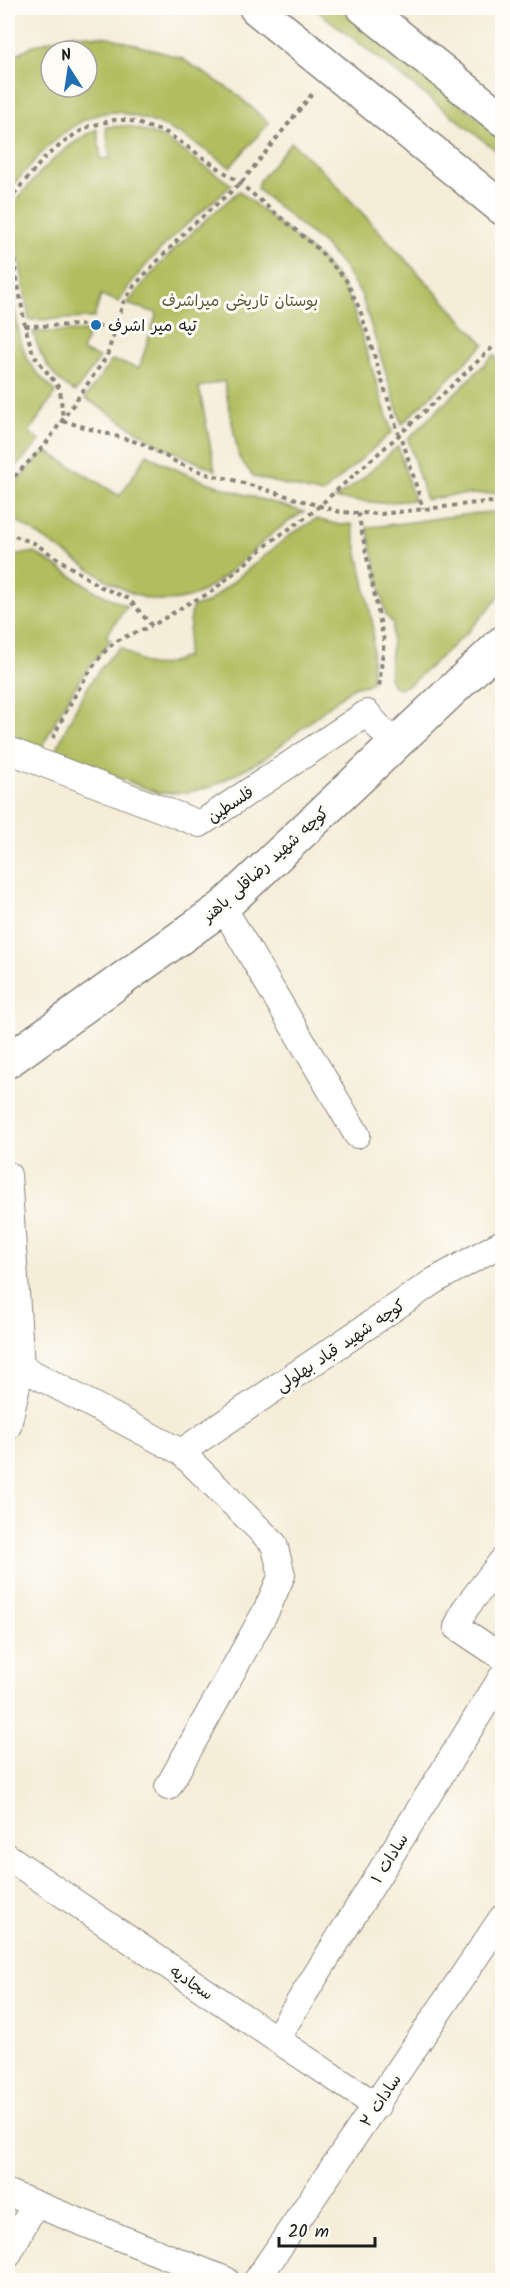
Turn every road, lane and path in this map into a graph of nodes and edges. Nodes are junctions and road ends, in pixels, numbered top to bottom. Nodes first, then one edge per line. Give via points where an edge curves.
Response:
1 (256, 8) edge
2 (364, 8) edge
3 (332, 69) junction
4 (502, 119) edge
5 (241, 183) junction
6 (8, 201) edge
7 (502, 208) edge
8 (8, 224) edge
9 (25, 326) junction
10 (115, 329) junction
11 (494, 346) dead end
12 (63, 421) junction
13 (399, 435) junction
14 (8, 483) edge
15 (502, 503) edge
16 (319, 506) junction
17 (423, 510) junction
18 (358, 513) junction
19 (8, 530) edge
20 (17, 537) junction
21 (8, 542) edge
22 (152, 626) junction
23 (502, 643) edge
24 (367, 713) junction
25 (64, 714) dead end
26 (394, 745) junction
27 (8, 750) edge
28 (223, 907) junction
29 (8, 1061) edge
30 (357, 1135) dead end
31 (8, 1175) edge
32 (502, 1243) edge
33 (14, 1369) edge
34 (8, 1425) edge
35 (181, 1452) junction
36 (502, 1561) edge
37 (502, 1657) edge
38 (502, 1677) edge
39 (168, 1787) dead end
40 (8, 1857) edge
41 (502, 1918) edge
42 (276, 2039) junction
43 (377, 2106) junction
44 (8, 2193) edge
45 (34, 2205) junction
46 (8, 2255) edge
47 (226, 2280) edge
48 (257, 2280) edge

1 - 3 street
2 - 4 street
3 - 5 path
3 - 7 street
5 - 6 path via 167,133 128,120 114,120 90,126 46,156
5 - 10 path via 187,230 134,286 123,303
5 - 13 path via 317,248 346,280 360,310
8 - 9 path
9 - 10 path via 91,325
9 - 12 path via 33,354 60,389
10 - 12 path via 107,356
11 - 13 path
12 - 14 path via 45,446
12 - 16 path via 143,444 210,475
13 - 16 path
13 - 17 path
15 - 17 path
16 - 18 path
16 - 22 path via 210,593
17 - 18 path
18 - 24 path via 384,641 381,686
19 - 20 path
20 - 21 path
20 - 22 path via 34,543 99,586 129,599
22 - 25 path via 115,642 95,664
23 - 26 street, کوچه شهید رضاقلی باهنر
24 - 26 street
24 - 27 street, فلسطین via 200,824
26 - 28 street, کوچه شهید رضاقلی باهنر
28 - 29 street, کوچه شهید رضاقلی باهنر
28 - 30 street
31 - 33 street
32 - 35 street, کوچه شهید قباد بهلولی via 434,1281
33 - 34 street
33 - 35 street
35 - 39 street via 274,1544 282,1575
36 - 37 street via 465,1609 457,1627
38 - 42 street, سادات ۱
40 - 42 street, سجادیه
41 - 43 street, سادات ۲
42 - 43 street, سجادیه
43 - 48 street, سادات ۲
44 - 45 street
45 - 46 street
45 - 47 street

